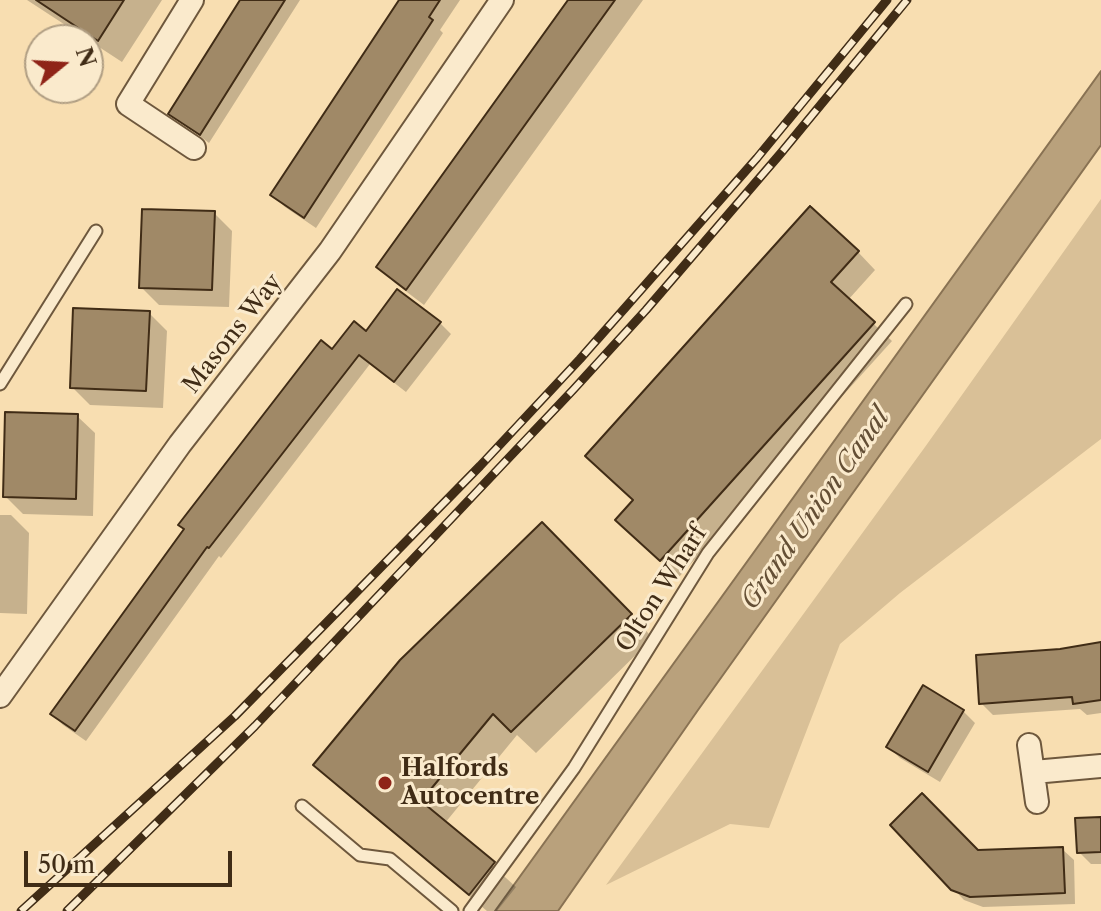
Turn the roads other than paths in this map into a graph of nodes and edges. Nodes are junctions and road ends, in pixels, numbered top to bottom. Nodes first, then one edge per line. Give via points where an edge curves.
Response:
1 (192, 0) edge
2 (502, 0) edge
3 (194, 148) dead end
4 (96, 231) dead end
5 (906, 304) dead end
6 (0, 384) edge
7 (0, 696) edge
8 (1029, 745) dead end
9 (1101, 766) edge
10 (1034, 772) junction
11 (1037, 802) dead end
12 (302, 806) dead end
13 (452, 911) edge
14 (470, 911) edge

1 - 3 street via 128,104
2 - 7 street, Masons Way via 330,251 180,444
4 - 6 lane
5 - 14 lane, Olton Wharf via 708,553 574,768
8 - 10 street
9 - 10 street
10 - 11 street
12 - 13 lane via 360,855 390,859

